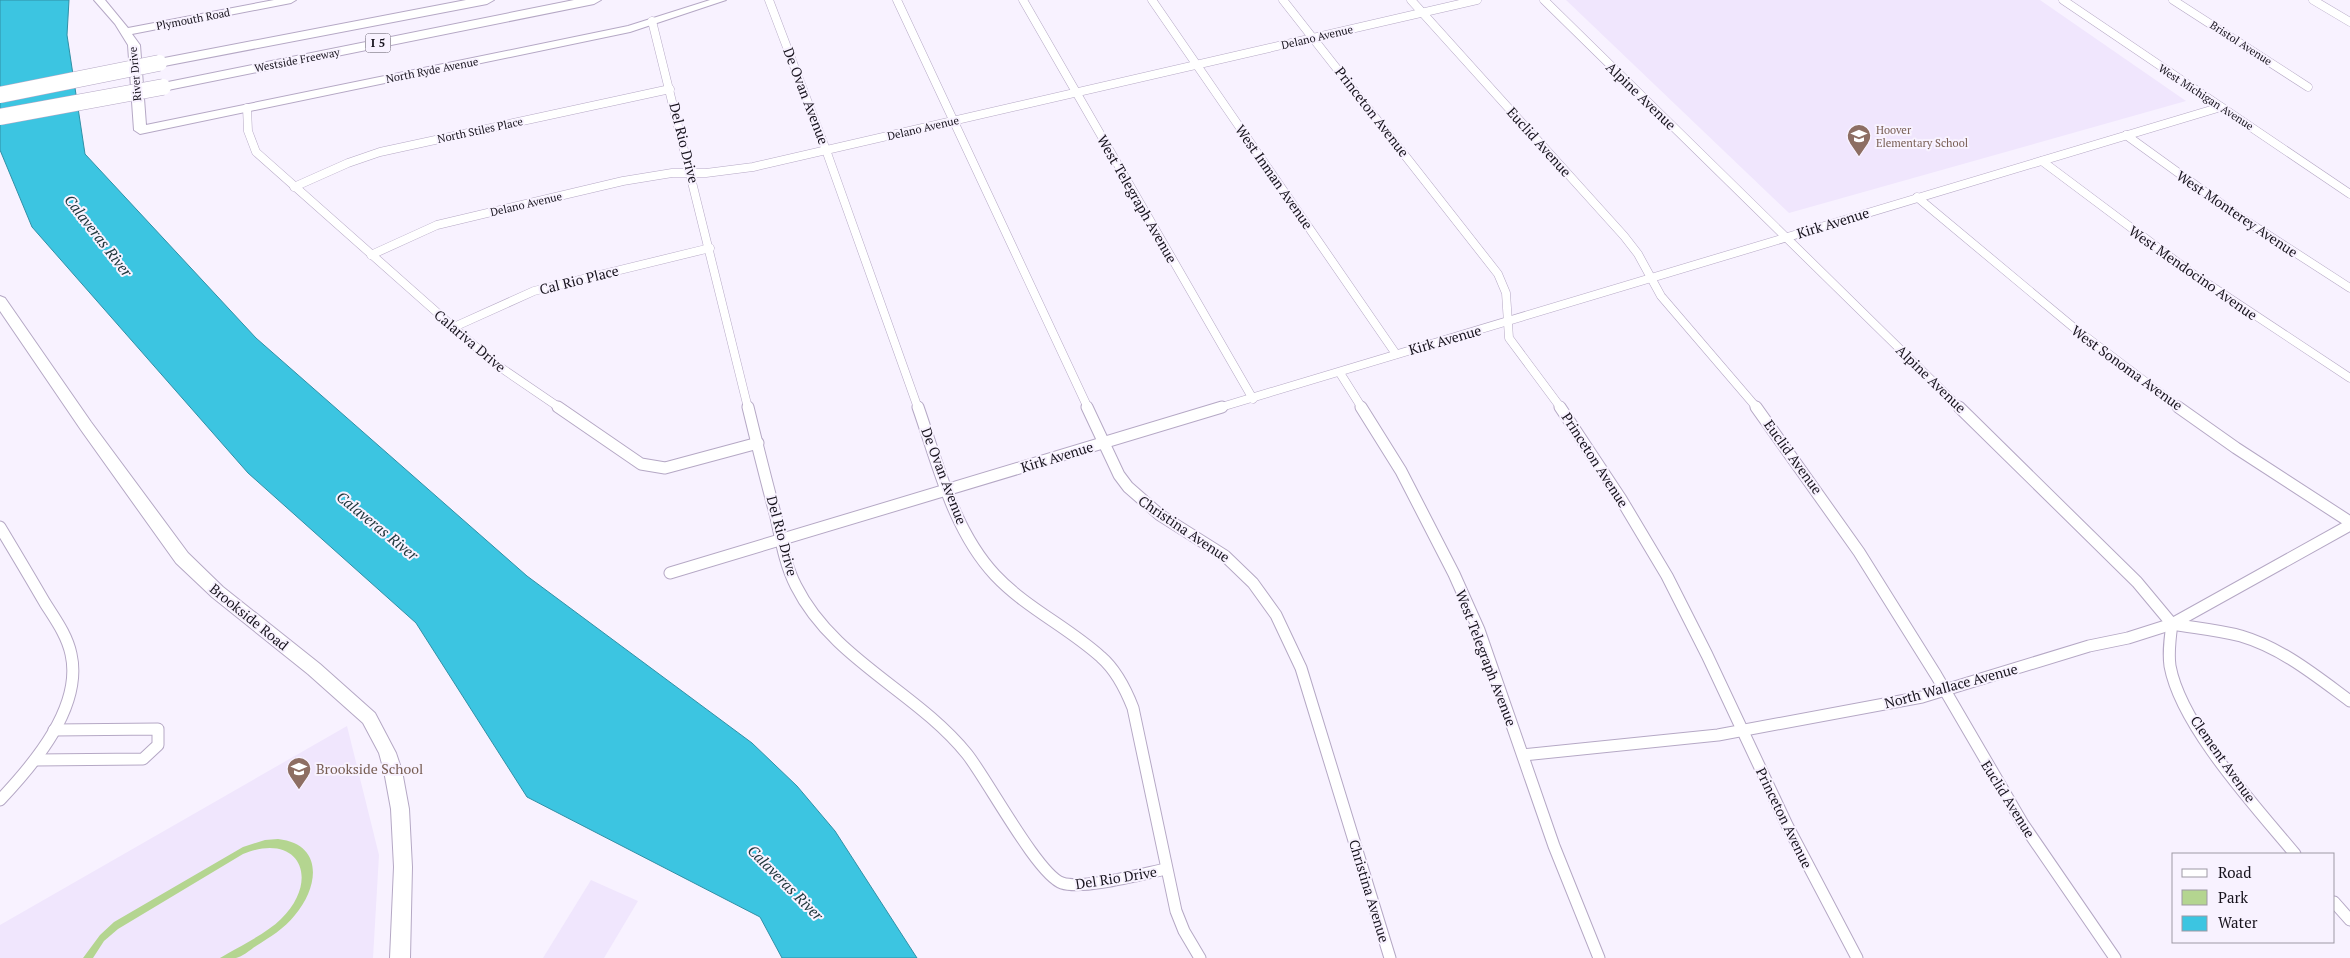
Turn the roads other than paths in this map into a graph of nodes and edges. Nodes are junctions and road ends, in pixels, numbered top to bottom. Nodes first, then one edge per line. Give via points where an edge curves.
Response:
1 (99, 0) edge
2 (291, 0) edge
3 (472, 0) edge
4 (487, 0) edge
5 (594, 0) edge
6 (721, 0) edge
7 (769, 0) edge
8 (897, 0) edge
9 (1022, 0) edge
10 (1152, 0) edge
11 (1283, 0) edge
12 (1411, 0) edge
13 (1477, 0) edge
14 (1544, 0) edge
15 (2063, 0) edge
16 (2173, 0) edge
17 (2313, 0) edge
18 (1422, 13) junction
19 (652, 21) junction
20 (372, 22) junction
21 (2350, 22) edge
22 (125, 32) junction
23 (1313, 38) junction
24 (1197, 65) junction
25 (2308, 87) dead end
26 (670, 89) junction
27 (1075, 92) junction
28 (0, 95) edge
29 (2221, 107) junction
30 (247, 108) junction
31 (0, 117) edge
32 (954, 120) junction
33 (140, 130) joint
34 (2126, 135) junction
35 (826, 150) junction
36 (2042, 160) junction
37 (691, 173) junction
38 (294, 187) junction
39 (2350, 194) edge
40 (1917, 198) junction
41 (1786, 237) junction
42 (710, 248) junction
43 (371, 255) junction
44 (1652, 278) junction
45 (2350, 288) edge
46 (0, 301) edge
47 (1508, 322) junction
48 (454, 327) junction
49 (1396, 354) junction
50 (1340, 373) junction
51 (2350, 378) edge
52 (1253, 398) junction
53 (758, 443) junction
54 (1103, 443) junction
55 (947, 489) junction
56 (2350, 524) edge
57 (1, 529) edge
58 (782, 539) junction
59 (670, 573) dead end
60 (2172, 624) junction
61 (1943, 690) junction
62 (2350, 701) edge
63 (54, 730) junction
64 (1742, 730) junction
65 (1523, 755) junction
66 (35, 760) junction
67 (0, 800) edge
68 (2294, 853) edge
69 (1166, 869) junction
70 (2335, 903) edge
71 (2350, 920) edge
72 (400, 958) edge
73 (1200, 958) edge
74 (1390, 958) edge
75 (1599, 958) edge
76 (1857, 958) edge
77 (2116, 958) edge

1 - 22 street, River Drive
2 - 22 street, Plymouth Road
3 - 20 highway
4 - 20 highway, Westside Freeway / I 5
5 - 31 highway, Westside Freeway / I 5, bridge
6 - 19 street, North Ryde Avenue
7 - 35 street, De Ovan Avenue
8 - 32 street, Christina Avenue
9 - 27 street, West Telegraph Avenue
10 - 24 street, West Inman Avenue
11 - 23 street, Princeton Avenue
12 - 18 street, Euclid Avenue
13 - 18 street, Delano Avenue
14 - 41 street, Alpine Avenue
15 - 29 street, West Michigan Avenue
16 - 25 street, Bristol Avenue
17 - 21 street
18 - 23 street, Delano Avenue
18 - 44 street, Euclid Avenue via 1624,236
19 - 26 street, Del Rio Drive
19 - 30 street, North Ryde Avenue via 536,49
20 - 28 highway, Westside Freeway / I 5, bridge
22 - 33 street, River Drive via 134,45
23 - 24 street, Delano Avenue
23 - 47 street, Princeton Avenue via 1498,274 1506,293
24 - 27 street, Delano Avenue
24 - 49 street, West Inman Avenue
26 - 37 street, Del Rio Drive
26 - 38 street, North Stiles Place via 380,152
27 - 32 street, Delano Avenue
27 - 52 street, West Telegraph Avenue
29 - 34 street, Kirk Avenue
29 - 39 street, West Michigan Avenue
30 - 33 street, North Ryde Avenue
30 - 38 street, Calariva Drive via 249,141 256,152
32 - 35 street, Delano Avenue
32 - 54 street, Christina Avenue
34 - 36 street, Kirk Avenue
34 - 45 street, West Monterey Avenue via 2234,213
35 - 37 street, Delano Avenue via 753,167
35 - 55 street, De Ovan Avenue
36 - 40 street, Kirk Avenue
36 - 51 street, West Mendocino Avenue via 2222,296
37 - 42 street, Del Rio Drive
37 - 43 street, Delano Avenue via 623,181 451,221 423,230
38 - 43 street, Calariva Drive
40 - 41 street, Kirk Avenue
40 - 56 street, West Sonoma Avenue via 2025,291 2101,350
41 - 44 street, Kirk Avenue
41 - 60 street, Alpine Avenue via 2137,582
42 - 48 street, Cal Rio Place via 534,291
42 - 53 street, Del Rio Drive
43 - 48 street, Calariva Drive
44 - 47 street, Kirk Avenue
44 - 61 street, Euclid Avenue via 1661,296 1735,381 1796,459 1859,552
46 - 72 street, Brookside Road via 182,558 200,578 322,675 372,723 389,756 401,809 403,920
47 - 49 street, Kirk Avenue
47 - 64 street, Princeton Avenue via 1510,338 1622,498 1667,576
48 - 53 street, Calariva Drive via 494,362 641,464 665,468
49 - 50 street, Kirk Avenue
50 - 52 street, Kirk Avenue
50 - 65 street, West Telegraph Avenue via 1401,471 1454,574 1479,630
52 - 54 street, Kirk Avenue
53 - 58 street, Del Rio Drive
54 - 55 street, Kirk Avenue
54 - 74 street, Christina Avenue via 1119,475 1136,497 1164,518 1211,545 1242,571 1268,600 1288,634
55 - 58 street, Kirk Avenue
55 - 69 street, De Ovan Avenue via 972,545 994,575 1101,658 1120,681 1133,708
56 - 60 street, North Wallace Avenue
57 - 63 street via 70,649 72,673 69,694
58 - 59 street, Kirk Avenue
58 - 69 street, Del Rio Drive via 796,586 825,628 853,655 926,712 961,747 1049,875 1061,883 1076,886
60 - 61 street, North Wallace Avenue
60 - 62 street via 2218,631 2263,645
60 - 68 street, Clement Avenue via 2171,669 2190,713 2250,798
61 - 64 street, North Wallace Avenue via 1922,697
61 - 77 street, Euclid Avenue via 2023,824
63 - 66 street
63 - 66 street via 158,729 158,745 142,759
64 - 65 street, North Wallace Avenue via 1645,744
64 - 76 street, Princeton Avenue via 1786,825
65 - 75 street, West Telegraph Avenue via 1554,846
66 - 67 street
69 - 73 street, De Ovan Avenue via 1176,911
70 - 71 street

